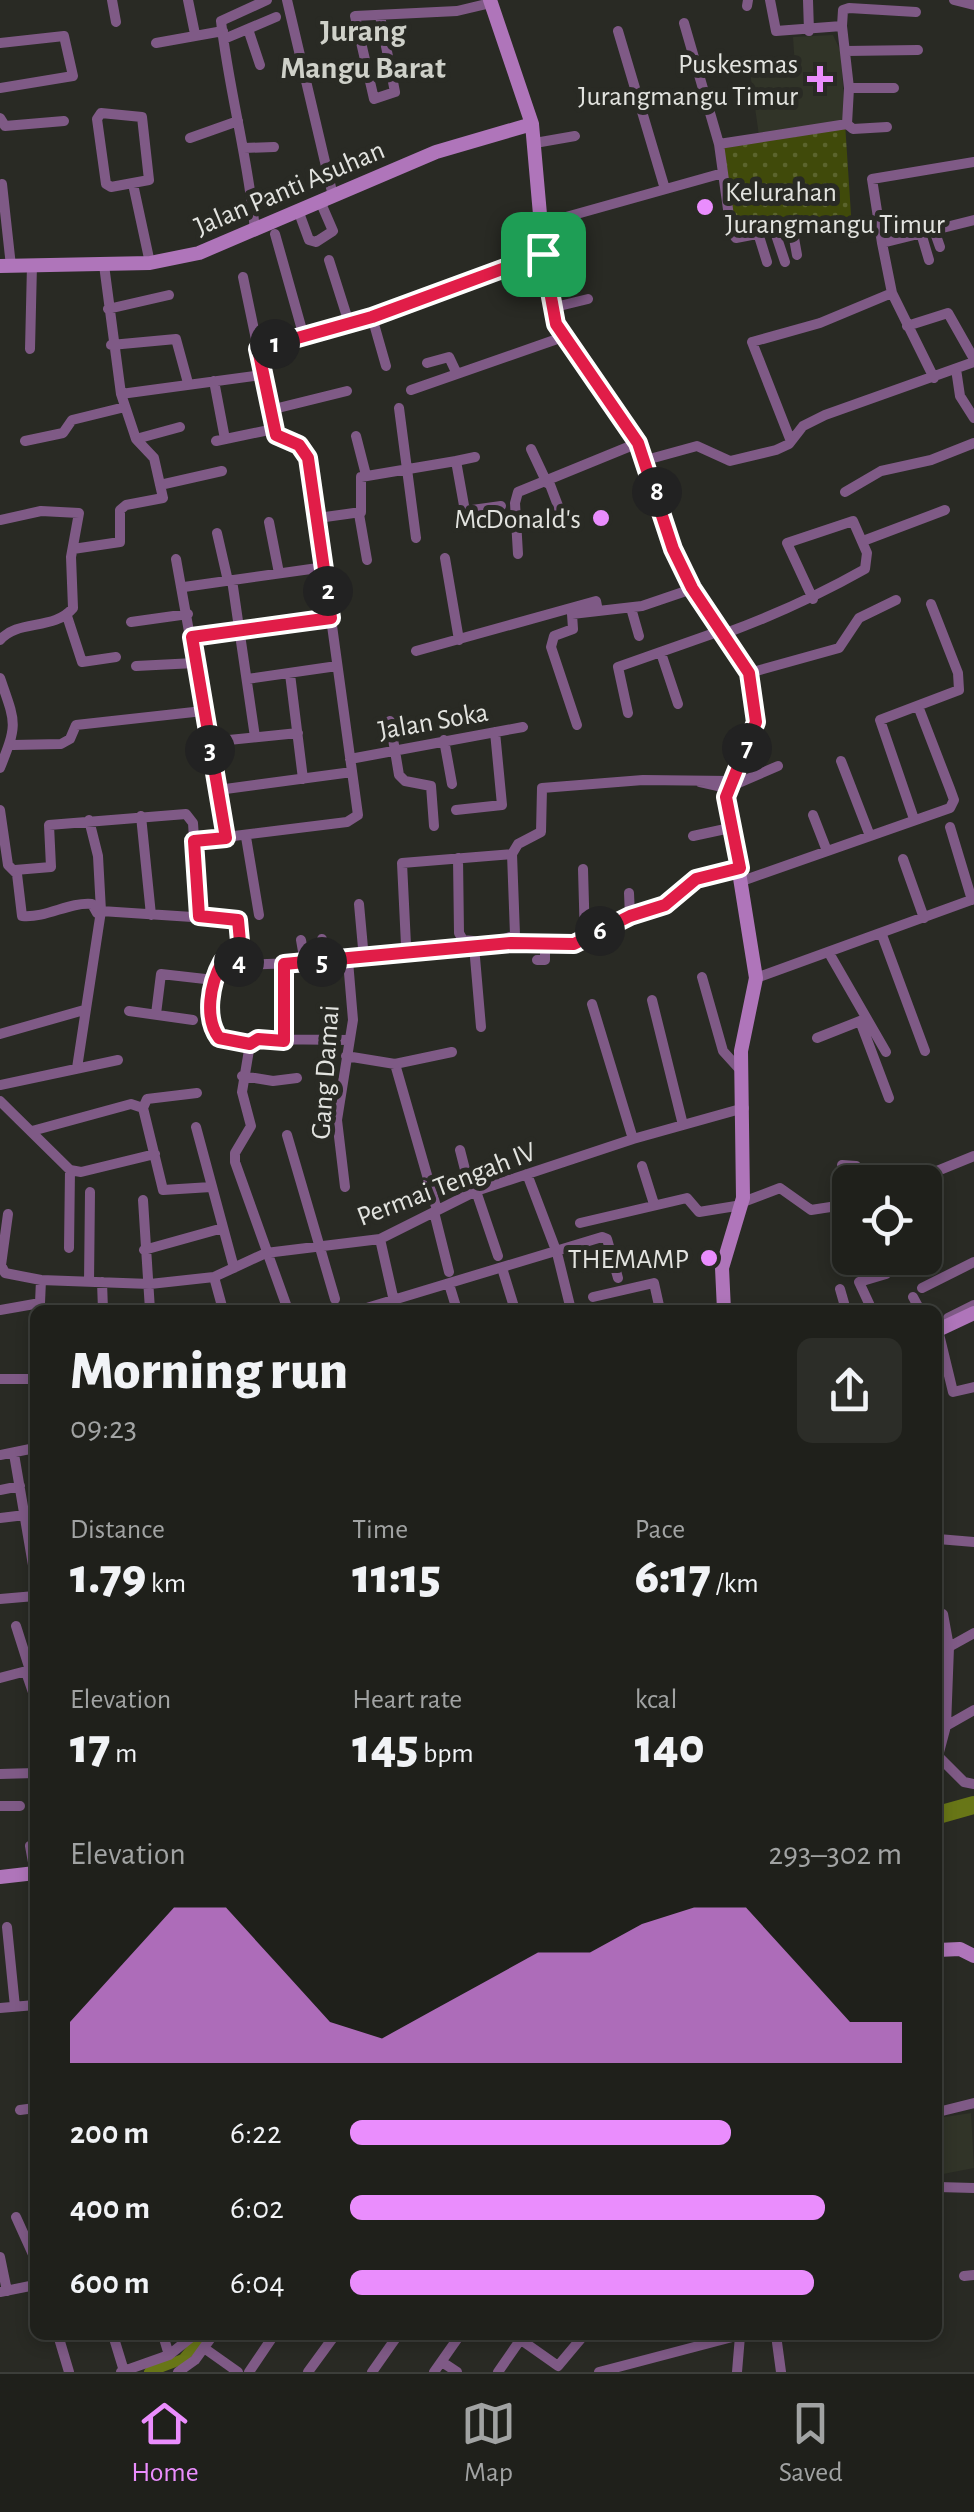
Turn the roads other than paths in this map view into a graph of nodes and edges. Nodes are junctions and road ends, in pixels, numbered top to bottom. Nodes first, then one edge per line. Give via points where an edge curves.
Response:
1 (112, 0) edge
2 (188, 0) edge
3 (267, 0) edge
4 (287, 0) edge
5 (770, 0) edge
6 (808, 0) edge
7 (954, 0) edge
8 (490, 1) edge
9 (974, 6) edge
10 (916, 12) dead end
11 (380, 16) junction
12 (276, 17) dead end
13 (116, 22) dead end
14 (684, 23) dead end
15 (842, 26) junction
16 (248, 29) junction
17 (223, 30) junction
18 (618, 31) dead end
19 (809, 31) junction
20 (195, 34) junction
21 (0, 43) edge
22 (156, 43) dead end
23 (918, 50) dead end
24 (846, 51) junction
25 (260, 65) dead end
26 (0, 88) edge
27 (848, 88) junction
28 (894, 88) dead end
29 (0, 118) edge
30 (64, 121) dead end
31 (238, 121) junction
32 (532, 124) junction
33 (845, 124) junction
34 (886, 127) dead end
35 (575, 136) dead end
36 (190, 138) dead end
37 (535, 143) junction
38 (719, 144) junction
39 (274, 147) dead end
40 (244, 148) junction
41 (974, 162) edge
42 (722, 173) junction
43 (2, 184) edge
44 (133, 184) junction
45 (665, 188) junction
46 (327, 198) junction
47 (298, 210) junction
48 (974, 220) edge
49 (541, 224) junction
50 (792, 227) junction
51 (774, 228) junction
52 (934, 230) junction
53 (255, 231) junction
54 (758, 233) junction
55 (275, 234) dead end
56 (921, 234) junction
57 (881, 238) junction
58 (940, 248) dead end
59 (543, 254) junction
60 (797, 255) dead end
61 (329, 260) dead end
62 (929, 260) dead end
63 (767, 262) dead end
64 (785, 262) dead end
65 (32, 264) junction
66 (104, 264) junction
67 (150, 264) junction
68 (5, 266) edge
69 (243, 277) dead end
70 (892, 294) junction
71 (169, 295) dead end
72 (588, 299) dead end
73 (551, 308) junction
74 (108, 310) junction
75 (372, 317) junction
76 (349, 323) junction
77 (907, 326) junction
78 (304, 337) junction
79 (563, 337) junction
80 (111, 345) junction
81 (30, 349) dead end
82 (258, 349) junction
83 (974, 360) edge
84 (427, 363) dead end
85 (386, 366) dead end
86 (956, 368) junction
87 (262, 374) junction
88 (457, 374) junction
89 (934, 378) junction
90 (214, 381) junction
91 (188, 383) junction
92 (411, 390) dead end
93 (347, 391) dead end
94 (121, 394) junction
95 (125, 407) junction
96 (399, 408) dead end
97 (270, 410) junction
98 (974, 418) edge
99 (180, 428) dead end
100 (274, 429) junction
101 (356, 436) dead end
102 (136, 438) junction
103 (790, 440) junction
104 (25, 441) dead end
105 (974, 442) edge
106 (638, 443) junction
107 (531, 449) dead end
108 (475, 457) dead end
109 (646, 460) junction
110 (456, 461) junction
111 (406, 469) junction
112 (222, 472) dead end
113 (366, 475) junction
114 (548, 482) junction
115 (160, 485) junction
116 (845, 492) dead end
117 (501, 506) dead end
118 (945, 510) dead end
119 (560, 511) dead end
120 (359, 514) junction
121 (318, 518) junction
122 (0, 520) edge
123 (270, 522) dead end
124 (217, 533) dead end
125 (416, 538) dead end
126 (863, 541) junction
127 (73, 549) junction
128 (518, 554) dead end
129 (176, 558) dead end
130 (445, 558) dead end
131 (367, 560) dead end
132 (325, 567) junction
133 (279, 574) junction
134 (230, 580) junction
135 (184, 587) junction
136 (692, 588) junction
137 (814, 598) junction
138 (896, 600) dead end
139 (931, 604) dead end
140 (631, 608) junction
141 (598, 611) junction
142 (188, 614) junction
143 (66, 616) junction
144 (331, 618) junction
145 (131, 622) dead end
146 (240, 631) junction
147 (724, 632) junction
148 (639, 636) dead end
149 (192, 637) junction
150 (0, 640) edge
151 (459, 640) junction
152 (416, 651) dead end
153 (660, 653) junction
154 (116, 657) dead end
155 (195, 663) junction
156 (136, 666) dead end
157 (337, 666) junction
158 (749, 673) junction
159 (290, 674) junction
160 (0, 678) edge
161 (247, 680) junction
162 (678, 704) dead end
163 (918, 706) junction
164 (202, 711) junction
165 (628, 714) dead end
166 (390, 721) dead end
167 (577, 725) dead end
168 (524, 726) dead end
169 (495, 732) junction
170 (298, 733) junction
171 (255, 738) junction
172 (444, 740) junction
173 (209, 742) junction
174 (13, 744) junction
175 (395, 750) junction
176 (350, 759) junction
177 (841, 761) dead end
178 (778, 766) dead end
179 (0, 768) edge
180 (352, 772) junction
181 (303, 779) junction
182 (452, 784) dead end
183 (731, 784) junction
184 (218, 790) junction
185 (0, 810) edge
186 (456, 810) dead end
187 (814, 815) dead end
188 (141, 816) junction
189 (89, 820) junction
190 (914, 820) junction
191 (434, 826) dead end
192 (950, 826) dead end
193 (730, 828) junction
194 (693, 836) dead end
195 (870, 836) junction
196 (246, 837) junction
197 (226, 838) junction
198 (194, 841) junction
199 (827, 851) junction
200 (512, 854) junction
201 (458, 858) junction
202 (903, 859) dead end
203 (8, 867) edge
204 (583, 868) dead end
205 (741, 874) junction
206 (629, 893) dead end
207 (973, 899) edge
208 (359, 904) dead end
209 (99, 912) junction
210 (151, 915) junction
211 (259, 915) dead end
212 (199, 916) junction
213 (630, 916) junction
214 (924, 918) junction
215 (882, 935) junction
216 (322, 939) dead end
217 (301, 940) dead end
218 (585, 940) junction
219 (545, 944) junction
220 (406, 946) dead end
221 (474, 946) junction
222 (828, 953) junction
223 (364, 959) junction
224 (537, 960) dead end
225 (348, 961) junction
226 (304, 962) junction
227 (325, 962) junction
228 (242, 963) junction
229 (284, 964) junction
230 (702, 977) dead end
231 (756, 978) junction
232 (214, 980) junction
233 (652, 1000) dead end
234 (592, 1004) dead end
235 (84, 1010) junction
236 (128, 1012) dead end
237 (156, 1014) junction
238 (192, 1020) dead end
239 (863, 1020) junction
240 (481, 1027) dead end
241 (0, 1034) edge
242 (816, 1038) dead end
243 (349, 1040) junction
244 (284, 1041) junction
245 (250, 1044) junction
246 (926, 1051) dead end
247 (452, 1052) dead end
248 (886, 1052) dead end
249 (346, 1056) junction
250 (118, 1060) dead end
251 (395, 1064) junction
252 (78, 1068) junction
253 (743, 1073) junction
254 (242, 1076) junction
255 (297, 1078) dead end
256 (0, 1086) edge
257 (197, 1093) dead end
258 (889, 1098) dead end
259 (0, 1102) edge
260 (143, 1108) junction
261 (745, 1108) junction
262 (683, 1124) junction
263 (196, 1127) dead end
264 (32, 1132) junction
265 (287, 1136) dead end
266 (632, 1139) junction
267 (460, 1150) dead end
268 (154, 1154) junction
269 (974, 1156) edge
270 (842, 1164) dead end
271 (849, 1165) edge
272 (642, 1166) dead end
273 (942, 1169) edge
274 (70, 1170) junction
275 (527, 1174) junction
276 (212, 1187) junction
277 (345, 1187) dead end
278 (90, 1192) dead end
279 (474, 1192) junction
280 (743, 1199) junction
281 (144, 1200) dead end
282 (654, 1204) junction
283 (832, 1207) edge
284 (436, 1211) junction
285 (8, 1214) dead end
286 (580, 1223) dead end
287 (223, 1228) junction
288 (380, 1239) junction
289 (554, 1247) junction
290 (68, 1248) dead end
291 (317, 1248) junction
292 (144, 1250) junction
293 (266, 1253) junction
294 (500, 1262) junction
295 (974, 1262) edge
296 (234, 1268) junction
297 (883, 1275) edge
298 (214, 1277) junction
299 (449, 1278) junction
300 (618, 1278) dead end
301 (41, 1280) junction
302 (90, 1282) junction
303 (102, 1282) junction
304 (150, 1284) junction
305 (922, 1288) dead end
306 (840, 1289) dead end
307 (912, 1297) dead end
308 (335, 1299) dead end
309 (974, 1304) edge
310 (38, 1305) edge
311 (103, 1305) edge
312 (150, 1305) edge
313 (222, 1305) edge
314 (286, 1305) edge
315 (394, 1305) edge
316 (456, 1305) edge
317 (513, 1305) edge
318 (570, 1305) edge
319 (602, 1305) edge
320 (659, 1305) edge
321 (719, 1305) edge
322 (845, 1305) edge
323 (870, 1305) edge
324 (917, 1305) edge
325 (0, 1310) edge
326 (30, 1310) edge
327 (974, 1313) edge
328 (942, 1325) edge
329 (942, 1326) edge
330 (942, 1346) edge
331 (0, 1379) edge
332 (30, 1380) edge
333 (974, 1387) edge
334 (30, 1449) edge
335 (14, 1454) junction
336 (0, 1455) edge
337 (20, 1486) junction
338 (0, 1490) edge
339 (25, 1515) junction
340 (0, 1518) edge
341 (942, 1540) edge
342 (974, 1542) edge
343 (30, 1546) edge
344 (30, 1596) edge
345 (0, 1599) edge
346 (943, 1614) dead end
347 (16, 1626) dead end
348 (974, 1633) edge
349 (948, 1646) junction
350 (30, 1671) edge
351 (0, 1678) edge
352 (974, 1710) edge
353 (946, 1726) junction
354 (942, 1741) edge
355 (942, 1760) edge
356 (30, 1773) edge
357 (0, 1774) edge
358 (974, 1784) edge
359 (0, 1806) edge
360 (20, 1806) dead end
361 (30, 1874) edge
362 (0, 1877) edge
363 (8, 1927) dead end
364 (942, 1950) edge
365 (974, 1956) edge
366 (30, 2005) edge
367 (0, 2008) edge
368 (15, 2008) junction
369 (974, 2103) edge
370 (30, 2109) edge
371 (20, 2110) dead end
372 (942, 2111) edge
373 (942, 2186) edge
374 (974, 2188) edge
375 (16, 2217) dead end
376 (30, 2239) edge
377 (0, 2257) edge
378 (30, 2286) edge
379 (4, 2292) edge
380 (59, 2340) edge
381 (113, 2340) edge
382 (167, 2340) edge
383 (188, 2340) edge
384 (210, 2340) edge
385 (271, 2340) edge
386 (331, 2340) edge
387 (394, 2340) edge
388 (457, 2340) edge
389 (517, 2340) edge
390 (524, 2340) edge
391 (580, 2340) edge
392 (724, 2340) edge
393 (740, 2340) edge
394 (777, 2340) edge
395 (204, 2348) junction
396 (169, 2355) junction
397 (438, 2367) edge
398 (69, 2372) edge
399 (122, 2372) edge
400 (178, 2372) edge
401 (238, 2372) edge
402 (249, 2372) edge
403 (308, 2372) edge
404 (372, 2372) edge
405 (457, 2372) edge
406 (498, 2372) edge
407 (599, 2372) edge
408 (737, 2372) edge
409 (781, 2372) edge

1 - 13 street
2 - 20 street
3 - 17 street
4 - 46 street
5 - 19 street via 772,28
6 - 19 street
7 - 9 street
8 - 11 street via 457,12
8 - 32 main road
10 - 15 street via 849,8
11 - 11 street via 355,16 374,98 395,92
12 - 16 street
14 - 38 street
15 - 19 street
15 - 24 street
16 - 17 street
16 - 25 street
17 - 20 street
17 - 31 street
18 - 45 street
20 - 22 street
21 - 26 street via 64,36 72,76
23 - 24 street
24 - 27 street
27 - 28 street
27 - 33 street
29 - 30 street via 5,126
31 - 36 street
31 - 40 street
32 - 37 main road
32 - 46 main road, Jalan Panti Asuhan via 436,152
33 - 34 street
33 - 38 street
35 - 37 street
37 - 49 main road
38 - 42 street
39 - 40 street
40 - 53 street
41 - 57 street via 872,178
42 - 45 street
42 - 54 street via 732,234
43 - 68 street
44 - 44 street via 106,184 97,115 142,117 151,177
44 - 67 street
45 - 49 street
46 - 47 main road, Jalan Panti Asuhan
46 - 47 street via 332,232 316,242
47 - 53 main road, Jalan Panti Asuhan
48 - 52 street
49 - 59 main road
50 - 51 street
50 - 57 street
50 - 60 street
51 - 54 street
51 - 64 street
52 - 56 street
52 - 58 street
53 - 67 main road, Jalan Panti Asuhan
54 - 63 street
55 - 78 street
56 - 57 street
56 - 62 street
57 - 70 street
59 - 73 main road
59 - 75 street
61 - 76 street
65 - 66 main road, Jalan Panti Asuhan
65 - 68 main road, Jalan Panti Asuhan
65 - 81 street
66 - 67 main road, Jalan Panti Asuhan
66 - 74 street
69 - 82 street
70 - 77 street
70 - 103 street via 752,342
71 - 74 street
72 - 73 street
73 - 79 main road
74 - 80 street
75 - 76 street
75 - 85 street
76 - 78 street
77 - 83 street via 948,313
77 - 89 street
78 - 82 street
79 - 88 street
79 - 106 main road
80 - 91 street via 176,339
80 - 94 street
82 - 87 street
83 - 86 street
84 - 88 street via 449,356
86 - 89 street
86 - 98 street via 960,396
87 - 90 street
87 - 97 street
88 - 92 street
89 - 103 street via 825,415
90 - 91 street
90 - 100 street via 220,440
91 - 94 street
93 - 97 street
94 - 95 street
95 - 102 street
95 - 104 street
96 - 111 street
97 - 100 street
99 - 102 street
100 - 121 street via 306,452
101 - 113 street
102 - 115 street via 154,458
103 - 109 street via 733,461 702,446
105 - 116 street via 882,471
106 - 109 main road
106 - 114 street
107 - 114 street
108 - 110 street
109 - 136 main road
110 - 111 street
110 - 117 street via 465,511
111 - 113 street
111 - 125 street
112 - 115 street
113 - 120 street via 359,481
114 - 119 street
114 - 128 street via 516,495
115 - 127 street via 163,498 120,510 120,542
118 - 126 street
120 - 121 street
120 - 131 street
121 - 132 street
122 - 127 street via 79,513
123 - 133 street
124 - 134 street
126 - 137 street via 865,569
126 - 137 street via 849,520 787,543
127 - 143 street via 72,608
129 - 135 street
130 - 151 street
132 - 133 street
132 - 144 street
133 - 134 street
134 - 135 street
134 - 146 street
135 - 142 street
136 - 140 street
136 - 147 main road
137 - 147 street
138 - 158 street via 859,618 842,646
139 - 163 street via 960,690
140 - 141 street
140 - 148 street
141 - 151 street via 596,601
141 - 167 street via 572,614 573,629 552,640
142 - 145 street
142 - 149 street
143 - 150 street
143 - 154 street via 82,662
144 - 146 street
144 - 157 street
146 - 149 street
146 - 161 street
147 - 153 street
147 - 158 main road
149 - 155 street
151 - 152 street
153 - 162 street
153 - 165 street via 617,670
155 - 156 street
155 - 164 street
157 - 159 street
157 - 176 street
158 - 183 main road via 756,722
159 - 161 street
159 - 170 street
160 - 174 street via 12,708
161 - 171 street
163 - 190 street via 880,720
163 - 190 street via 954,800 950,808
164 - 173 street
164 - 174 street via 76,725 61,744
166 - 175 street
168 - 169 street, Jalan Soka
169 - 172 street, Jalan Soka
169 - 186 street via 502,804
170 - 171 street
170 - 181 street
171 - 173 street
172 - 175 street, Jalan Soka
172 - 182 street
173 - 184 street
174 - 179 street
175 - 176 street, Jalan Soka
175 - 191 street via 405,781 431,786
176 - 180 street
177 - 195 street
178 - 183 street
180 - 181 street
180 - 196 street via 356,819
181 - 184 street
183 - 193 main road
183 - 200 street via 545,786 541,832
184 - 197 street
185 - 203 street
187 - 199 street
188 - 189 street
188 - 198 street via 188,815
188 - 210 street
189 - 203 street via 49,825 49,866
189 - 209 street via 98,856
190 - 195 street
192 - 207 street
193 - 194 street
193 - 205 main road
195 - 199 street
196 - 197 street
196 - 211 street
197 - 198 street
198 - 212 street
199 - 205 street
200 - 201 street
200 - 201 street via 516,930 508,939 461,938
201 - 220 street via 400,866
202 - 214 street
203 - 209 street via 22,916 55,914 76,902
204 - 218 street
205 - 213 street via 696,879 665,905
205 - 231 main road
206 - 213 street
207 - 214 street
208 - 223 street
209 - 210 street
209 - 235 street
210 - 212 street
212 - 228 street via 238,920
213 - 218 street
214 - 215 street
215 - 222 street
215 - 246 street
216 - 227 street
217 - 226 street
218 - 219 street
219 - 221 street
219 - 224 street via 544,960
221 - 223 street
221 - 240 street
222 - 231 street
222 - 239 street
223 - 225 street
225 - 227 street
225 - 243 street, Gang Damai
226 - 227 street
226 - 229 street
228 - 229 street
228 - 232 street via 222,962
229 - 244 street
230 - 253 street via 724,1051
231 - 253 main road
232 - 237 street via 160,974
232 - 245 street via 210,1021 216,1035
233 - 262 street
234 - 266 street
235 - 241 street
235 - 252 street
236 - 237 street
237 - 238 street
239 - 242 street
239 - 248 street
239 - 258 street
243 - 244 street
243 - 249 street, Gang Damai
244 - 245 street
245 - 254 street
247 - 251 street
249 - 251 street
249 - 277 street, Gang Damai via 338,1120
250 - 252 street
251 - 284 street
252 - 256 street
253 - 261 main road
254 - 255 street
254 - 293 street via 251,1126 235,1162
257 - 260 street via 147,1099
259 - 264 street
260 - 264 street via 131,1104
260 - 268 street
261 - 262 street, Permai Tengah IV
261 - 280 main road
262 - 266 street, Permai Tengah IV
263 - 276 street
264 - 274 street
265 - 291 street
266 - 275 street, Permai Tengah IV
267 - 279 street
268 - 274 street
268 - 276 street via 167,1193
269 - 273 street
270 - 271 street
272 - 282 street
274 - 290 street
275 - 279 street, Permai Tengah IV
275 - 289 street
276 - 287 street
278 - 302 street
279 - 284 street, Permai Tengah IV
279 - 294 street
280 - 282 street via 700,1212 693,1205
280 - 283 street via 780,1188 811,1210
280 - 321 main road via 722,1268
281 - 292 street
282 - 286 street
284 - 288 street, Permai Tengah IV
284 - 299 street
285 - 301 street via 2,1270
287 - 292 street
287 - 296 street
288 - 291 street, Permai Tengah IV
288 - 315 street
289 - 294 street
289 - 300 street via 604,1236
289 - 318 street
291 - 293 street, Permai Tengah IV
291 - 308 street
292 - 304 street
293 - 296 street, Permai Tengah IV
293 - 314 street
294 - 299 street
294 - 317 street
295 - 305 street
296 - 298 street, Permai Tengah IV
297 - 323 street via 859,1282
298 - 304 street, Permai Tengah IV
298 - 313 street
299 - 315 street
299 - 316 street
301 - 302 street, Permai Tengah IV
301 - 310 street
302 - 303 street, Permai Tengah IV
303 - 304 street, Permai Tengah IV
303 - 311 street
304 - 312 street
306 - 322 street
307 - 324 street
309 - 328 street
319 - 320 street via 597,1296 654,1283
325 - 326 street
327 - 329 main road
330 - 333 street via 952,1392
331 - 332 street
334 - 335 street
335 - 336 street
335 - 337 street
337 - 338 street
337 - 339 street
339 - 340 street
339 - 343 street
341 - 342 street
344 - 345 street
346 - 349 street
347 - 350 street
348 - 349 street
349 - 353 street
350 - 351 street
352 - 353 street
353 - 354 street
355 - 358 street
356 - 357 street
359 - 360 street
361 - 362 main road
363 - 368 street
364 - 365 main road
366 - 368 street
367 - 368 street
369 - 372 street
370 - 371 street
373 - 374 street
375 - 376 street
377 - 379 street
378 - 379 street
380 - 398 street
381 - 399 street
382 - 396 street
383 - 396 street
384 - 395 street
385 - 402 street
386 - 403 street
387 - 404 street
388 - 397 street
389 - 406 street
390 - 391 street via 558,2366
392 - 407 street
393 - 408 street
394 - 409 street
395 - 400 street
395 - 401 street
396 - 399 street
397 - 405 street

